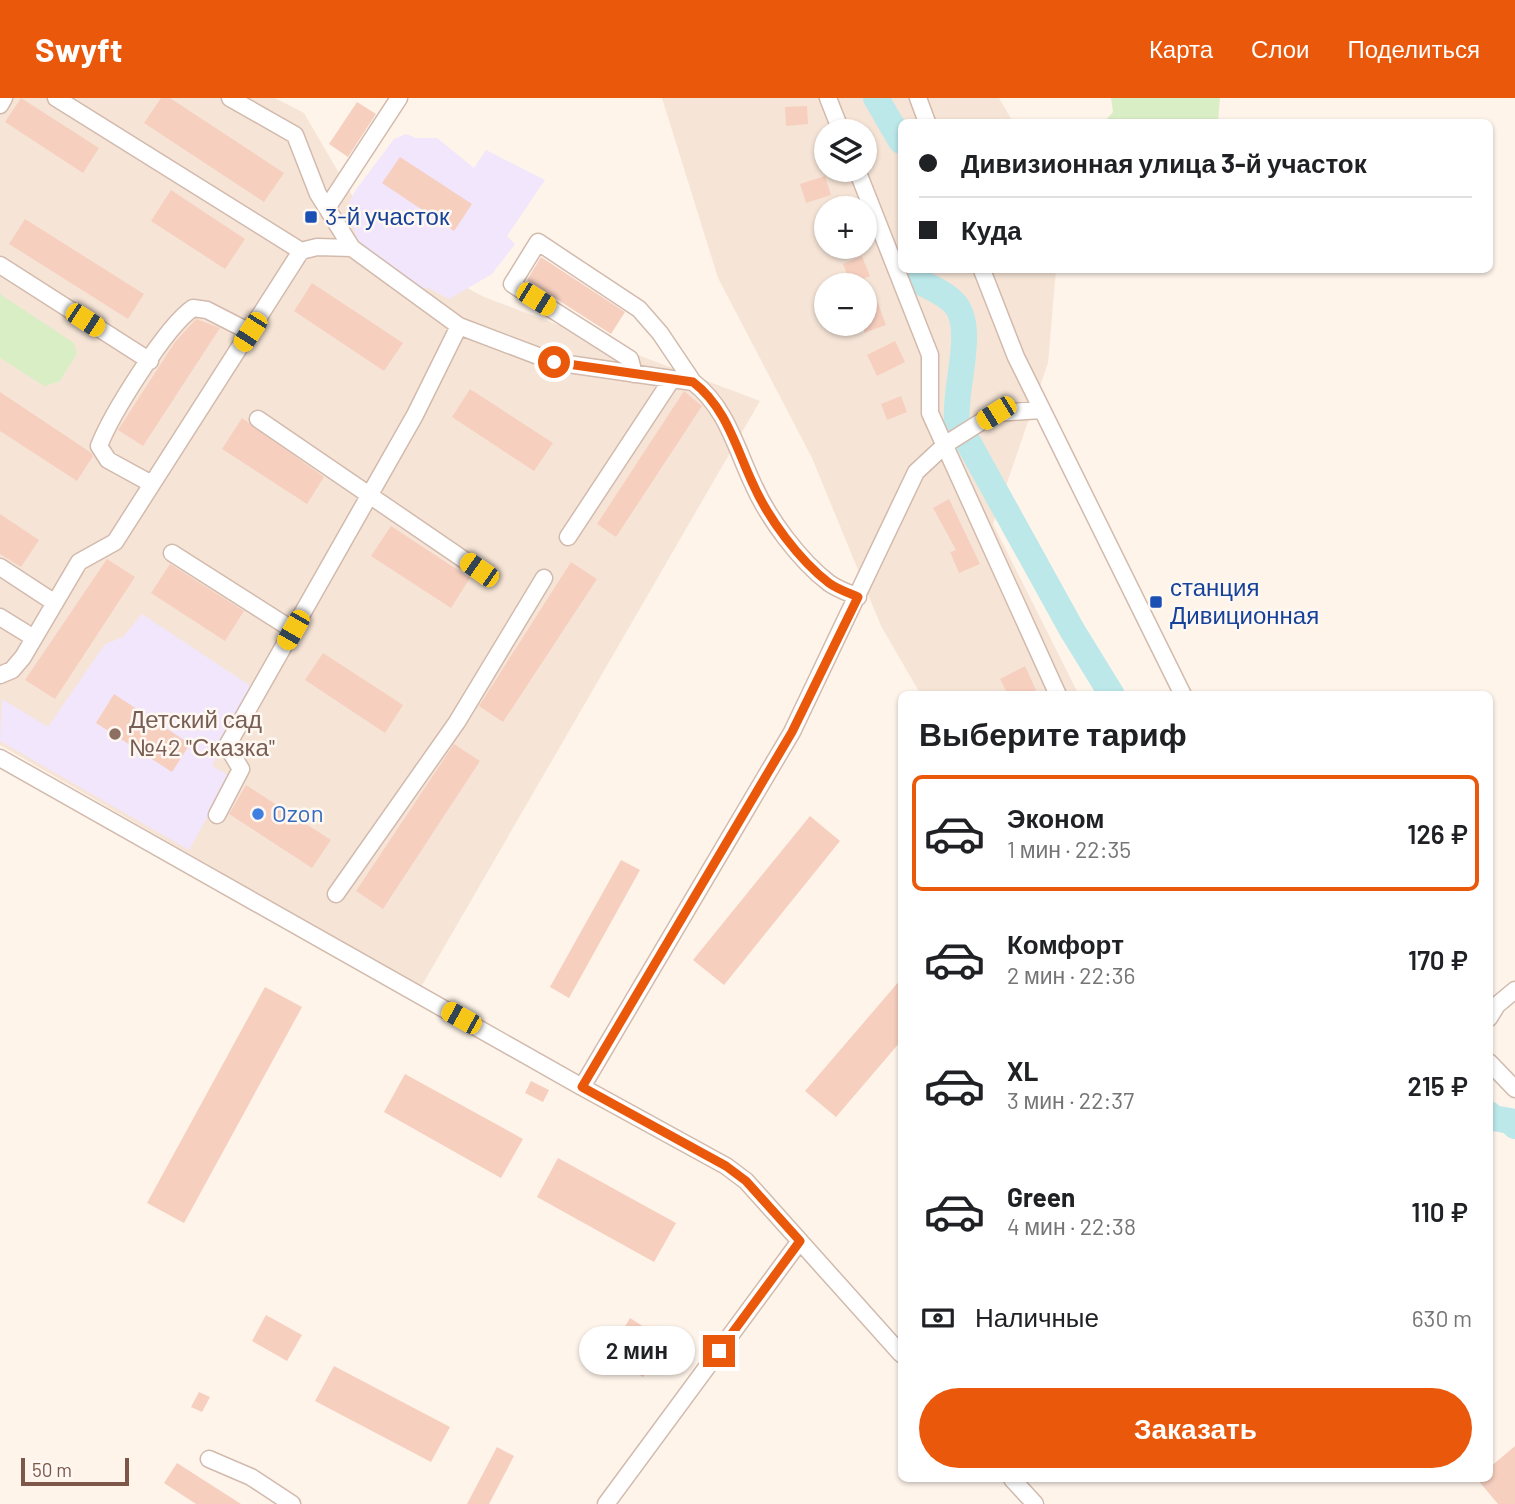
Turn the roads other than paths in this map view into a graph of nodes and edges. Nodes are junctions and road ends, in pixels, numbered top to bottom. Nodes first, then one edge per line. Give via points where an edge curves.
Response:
1 (4, 98) edge
2 (230, 98) edge
3 (399, 98) edge
4 (828, 98) edge
5 (918, 98) edge
6 (64, 99) edge
7 (0, 105) edge
8 (836, 119) edge
9 (926, 119) edge
10 (862, 182) edge
11 (327, 208) junction
12 (352, 248) junction
13 (301, 251) junction
14 (0, 265) edge
15 (983, 273) edge
16 (459, 326) junction
17 (250, 332) junction
18 (149, 361) junction
19 (634, 374) junction
20 (672, 379) junction
21 (693, 382) junction
22 (1041, 410) junction
23 (258, 419) dead end
24 (943, 447) junction
25 (150, 483) junction
26 (370, 495) junction
27 (568, 537) dead end
28 (172, 553) dead end
29 (0, 567) edge
30 (479, 570) dead end
31 (544, 578) dead end
32 (858, 597) junction
33 (55, 603) junction
34 (0, 617) edge
35 (293, 630) junction
36 (34, 638) junction
37 (0, 675) edge
38 (1056, 691) edge
39 (1181, 691) edge
40 (0, 758) edge
41 (217, 815) dead end
42 (336, 894) dead end
43 (1515, 990) edge
44 (1493, 1011) edge
45 (1493, 1066) edge
46 (582, 1087) junction
47 (1515, 1089) edge
48 (800, 1241) junction
49 (898, 1351) edge
50 (209, 1459) dead end
51 (1015, 1482) edge
52 (292, 1504) edge
53 (606, 1504) edge
54 (1035, 1504) edge

1 - 7 street
2 - 11 street via 295,135
3 - 11 street
4 - 8 street
5 - 9 street
6 - 13 street
10 - 24 street via 930,355 930,413
11 - 12 street
12 - 13 street
12 - 16 street
13 - 17 street
14 - 18 street
15 - 22 street
16 - 19 street via 547,360
16 - 26 street
17 - 18 street via 207,310 193,308 174,325
17 - 25 street
18 - 25 street via 99,446 108,460
19 - 20 street
19 - 21 street via 631,359 512,284 538,242 639,309
20 - 21 street
20 - 27 street
21 - 32 street via 721,413 754,488 803,558 830,583
22 - 24 street via 996,413
22 - 39 street
23 - 26 street
24 - 32 street via 916,472
24 - 38 street
25 - 33 street via 115,542 79,562
26 - 30 street
26 - 35 street
28 - 35 street
29 - 33 street
31 - 42 street via 457,722
32 - 46 street via 792,732
33 - 36 street
34 - 36 street
35 - 41 street via 227,746 242,769
36 - 37 street via 12,670
40 - 46 street
43 - 44 street
45 - 47 street
46 - 48 street via 726,1166 746,1181
48 - 49 street
48 - 53 street
50 - 52 street via 251,1477
51 - 54 street

